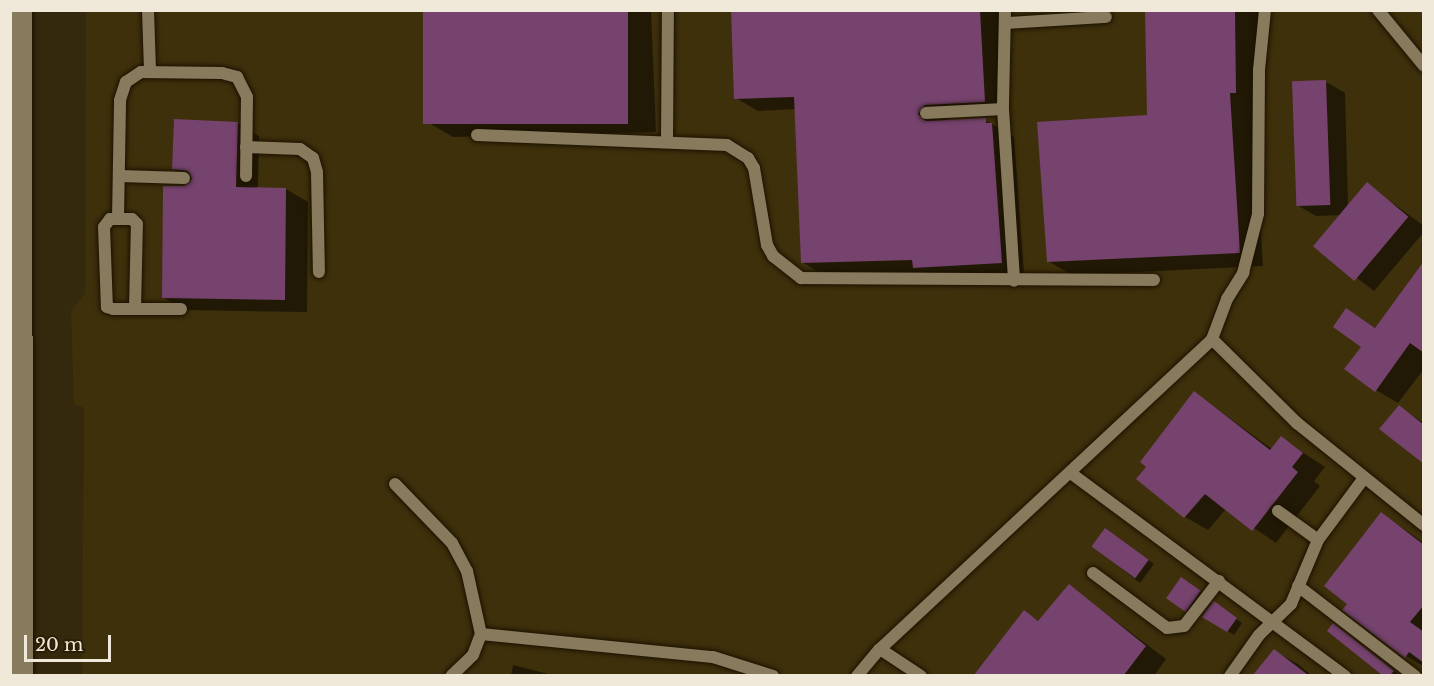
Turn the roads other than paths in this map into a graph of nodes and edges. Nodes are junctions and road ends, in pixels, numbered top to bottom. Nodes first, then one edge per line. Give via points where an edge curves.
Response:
1 (15, 10) edge
2 (148, 10) edge
3 (668, 10) edge
4 (1265, 10) edge
5 (1378, 10) edge
6 (1006, 17) edge
7 (1106, 17) dead end
8 (1424, 66) edge
9 (150, 71) junction
10 (1003, 109) junction
11 (926, 113) dead end
12 (477, 135) dead end
13 (667, 142) junction
14 (246, 147) junction
15 (120, 176) junction
16 (246, 176) dead end
17 (184, 178) dead end
18 (118, 218) junction
19 (319, 272) dead end
20 (1154, 280) dead end
21 (1014, 281) junction
22 (135, 309) junction
23 (181, 309) dead end
24 (1212, 339) junction
25 (1072, 474) junction
26 (1364, 478) junction
27 (395, 484) dead end
28 (1278, 511) dead end
29 (1424, 525) edge
30 (1318, 540) junction
31 (1093, 573) dead end
32 (1219, 581) junction
33 (1298, 586) junction
34 (1273, 619) junction
35 (481, 634) junction
36 (880, 649) junction
37 (16, 675) edge
38 (452, 675) edge
39 (773, 675) edge
40 (857, 675) edge
41 (921, 675) edge
42 (1230, 675) edge
43 (1345, 675) edge
44 (1415, 675) edge

1 - 37 street
2 - 9 lane
3 - 13 lane
4 - 24 lane via 1259,69 1258,214 1244,273 1227,299
5 - 8 lane
6 - 7 lane
6 - 10 lane
9 - 14 lane via 237,77 247,97
9 - 15 lane via 132,76 122,91
10 - 11 lane
10 - 21 lane
12 - 13 lane
13 - 21 lane via 727,145 748,158 758,180 767,245 780,265 801,278
14 - 16 lane
14 - 19 lane via 300,149 313,158 317,172
15 - 17 lane
15 - 18 lane
18 - 22 lane via 132,219 137,224
18 - 22 lane via 105,224 104,302 110,309
20 - 21 lane
22 - 23 lane
24 - 25 lane
24 - 26 lane via 1297,423
25 - 32 lane
25 - 36 lane
26 - 29 lane
26 - 30 lane
27 - 35 lane via 452,543 467,571
28 - 30 lane
30 - 33 lane
31 - 32 lane via 1167,628 1184,626
32 - 34 lane
33 - 34 lane via 1291,604
33 - 44 lane
34 - 42 lane
34 - 43 lane
35 - 38 lane via 473,655
35 - 39 lane via 713,657
36 - 40 lane
36 - 41 lane

